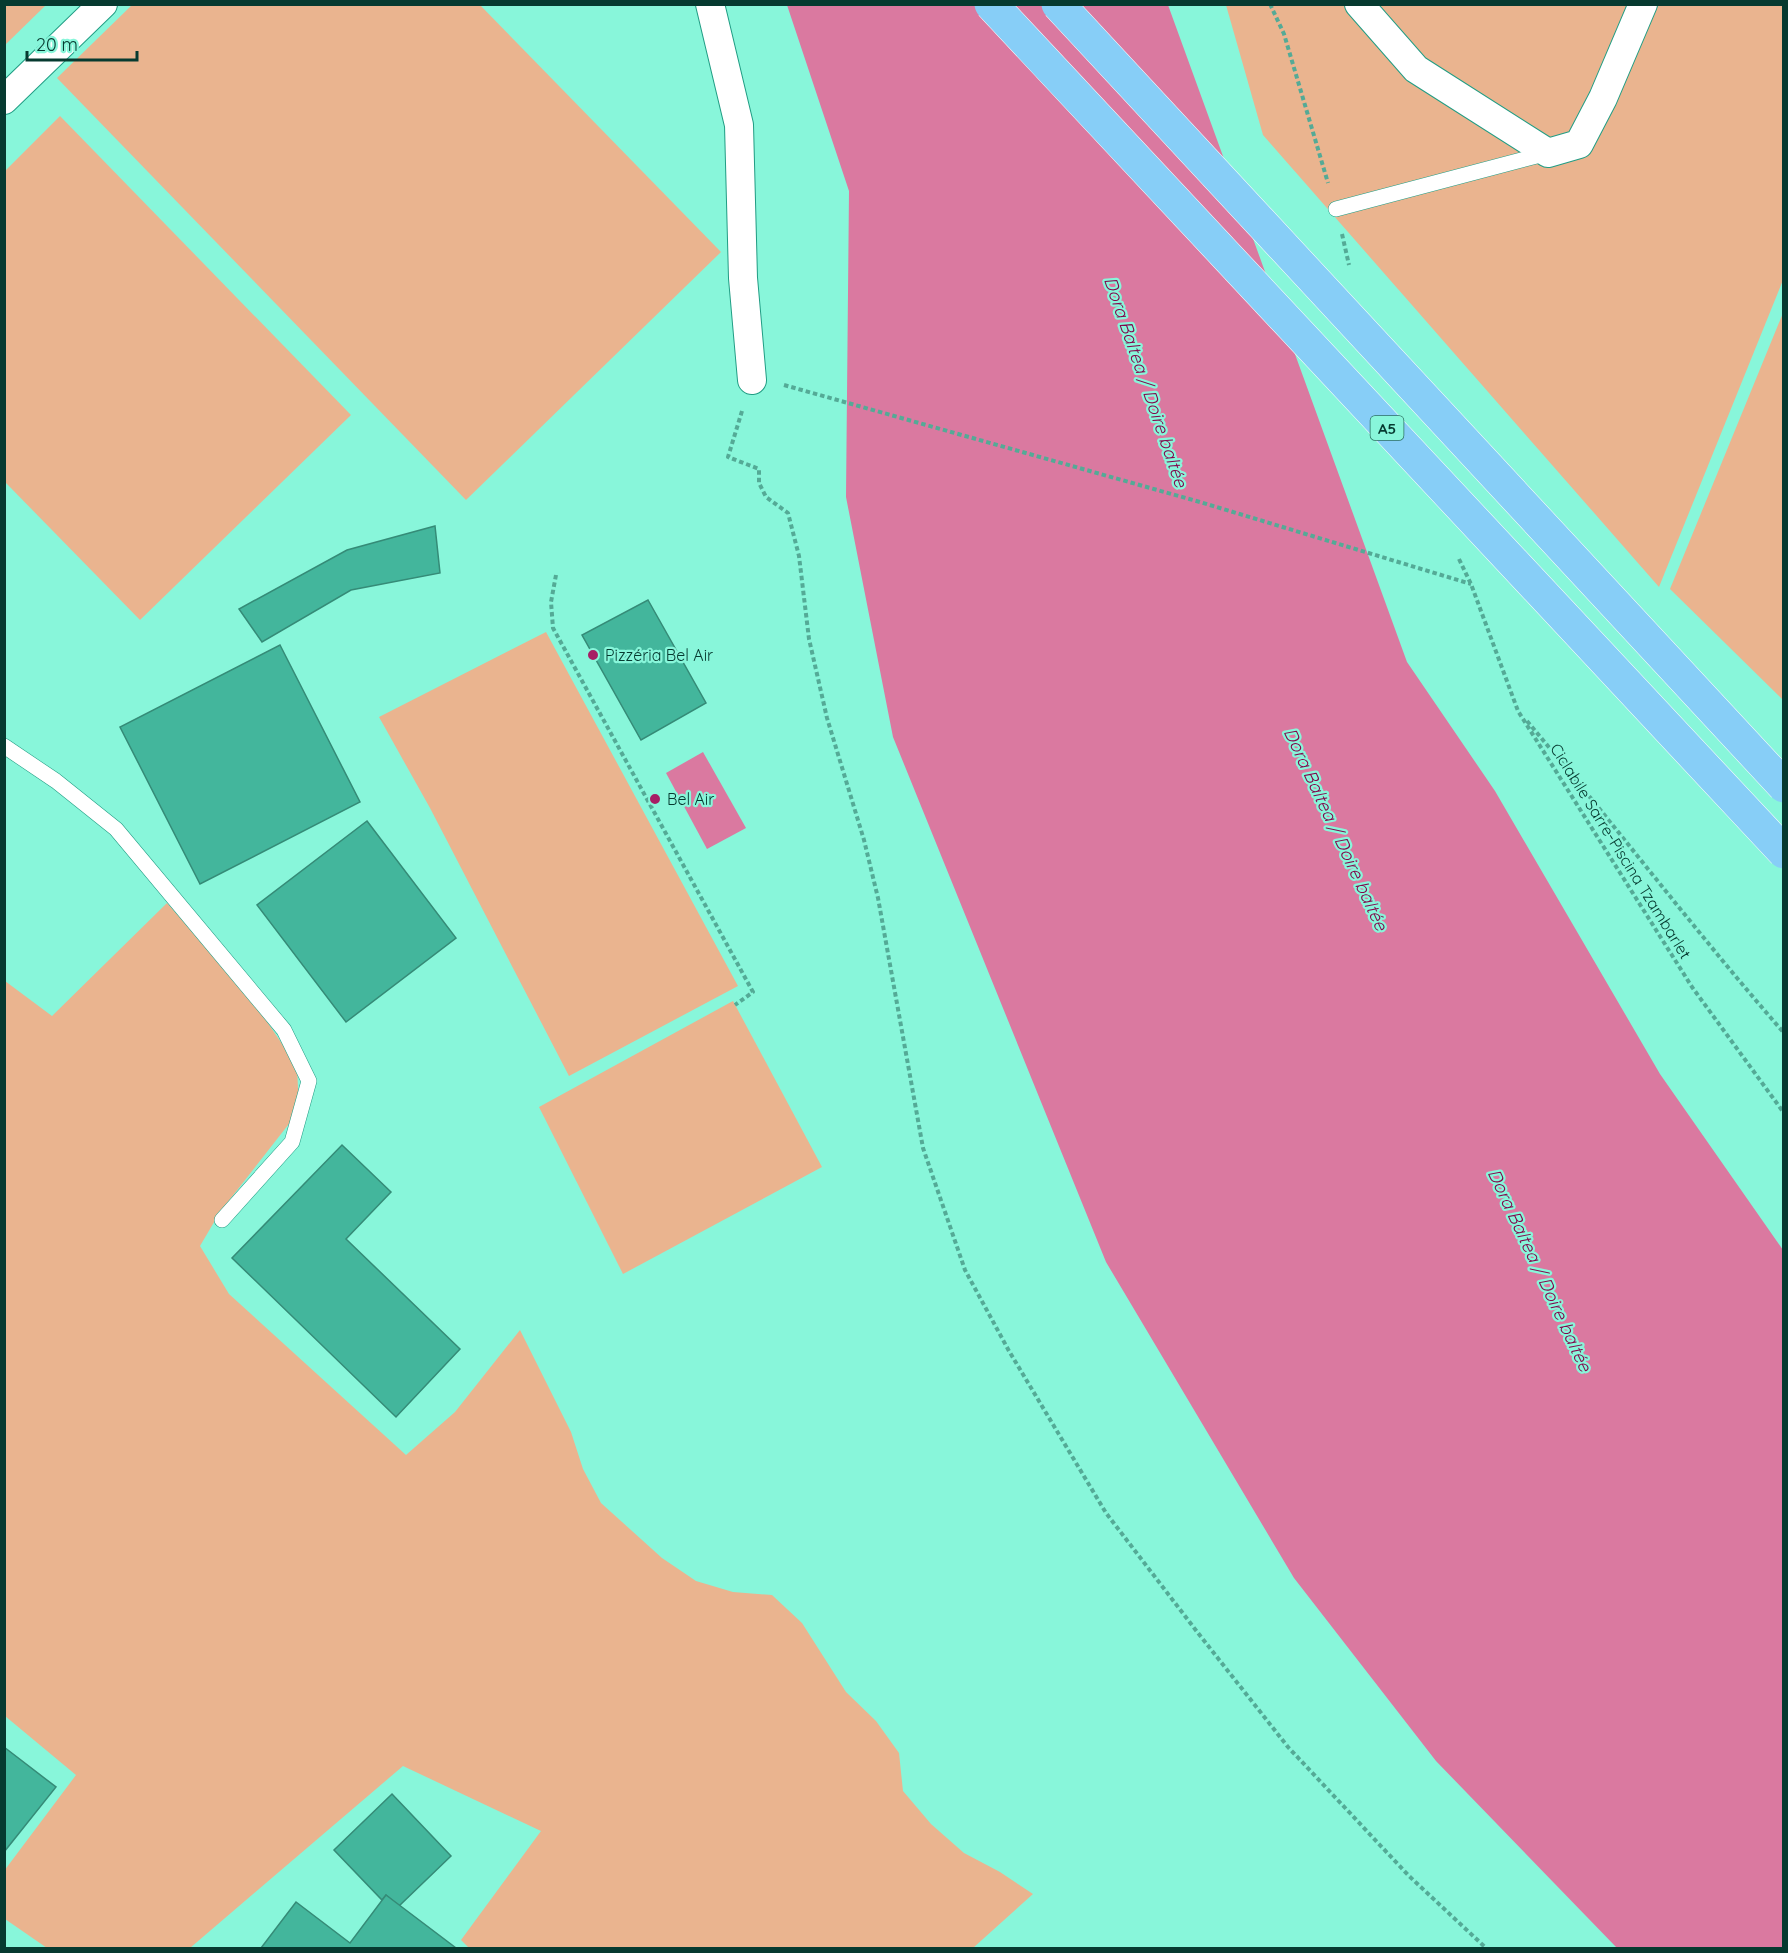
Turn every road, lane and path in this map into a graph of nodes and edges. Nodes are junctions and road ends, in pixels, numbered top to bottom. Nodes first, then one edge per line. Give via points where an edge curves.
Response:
1 (103, 4) edge
2 (710, 4) edge
3 (991, 4) edge
4 (1058, 4) edge
5 (1270, 4) edge
6 (1359, 4) edge
7 (1643, 4) edge
8 (4, 100) edge
9 (1548, 153) junction
10 (1336, 209) joint
11 (763, 381) junction
12 (556, 575) dead end
13 (1518, 711) junction
14 (4, 746) edge
15 (1784, 786) edge
16 (1784, 852) edge
17 (735, 1005) dead end
18 (1784, 1033) edge
19 (1784, 1113) edge
20 (222, 1220) dead end
21 (1486, 1948) edge

1 - 8 street
2 - 11 street via 739,125 743,278
3 - 16 highway, A5, bridge
4 - 15 highway, bridge
5 - 10 path via 1284,34
6 - 9 street via 1416,69
7 - 9 street via 1579,144
9 - 10 lane
11 - 13 path, Ciclabile Sarre-Piscina Tzambarlet via 1200,502 1471,584
11 - 21 path via 728,457 759,469 759,483 766,497 788,513 827,718 878,898 923,1148 964,1270 1106,1513 1198,1634 1288,1747 1409,1875
12 - 17 path via 550,602 553,628 753,992
13 - 18 path via 1707,945
13 - 19 path, Ciclabile Sarre-Piscina Tzambarlet via 1692,987
14 - 20 lane via 116,829 284,1030 309,1081 292,1142

